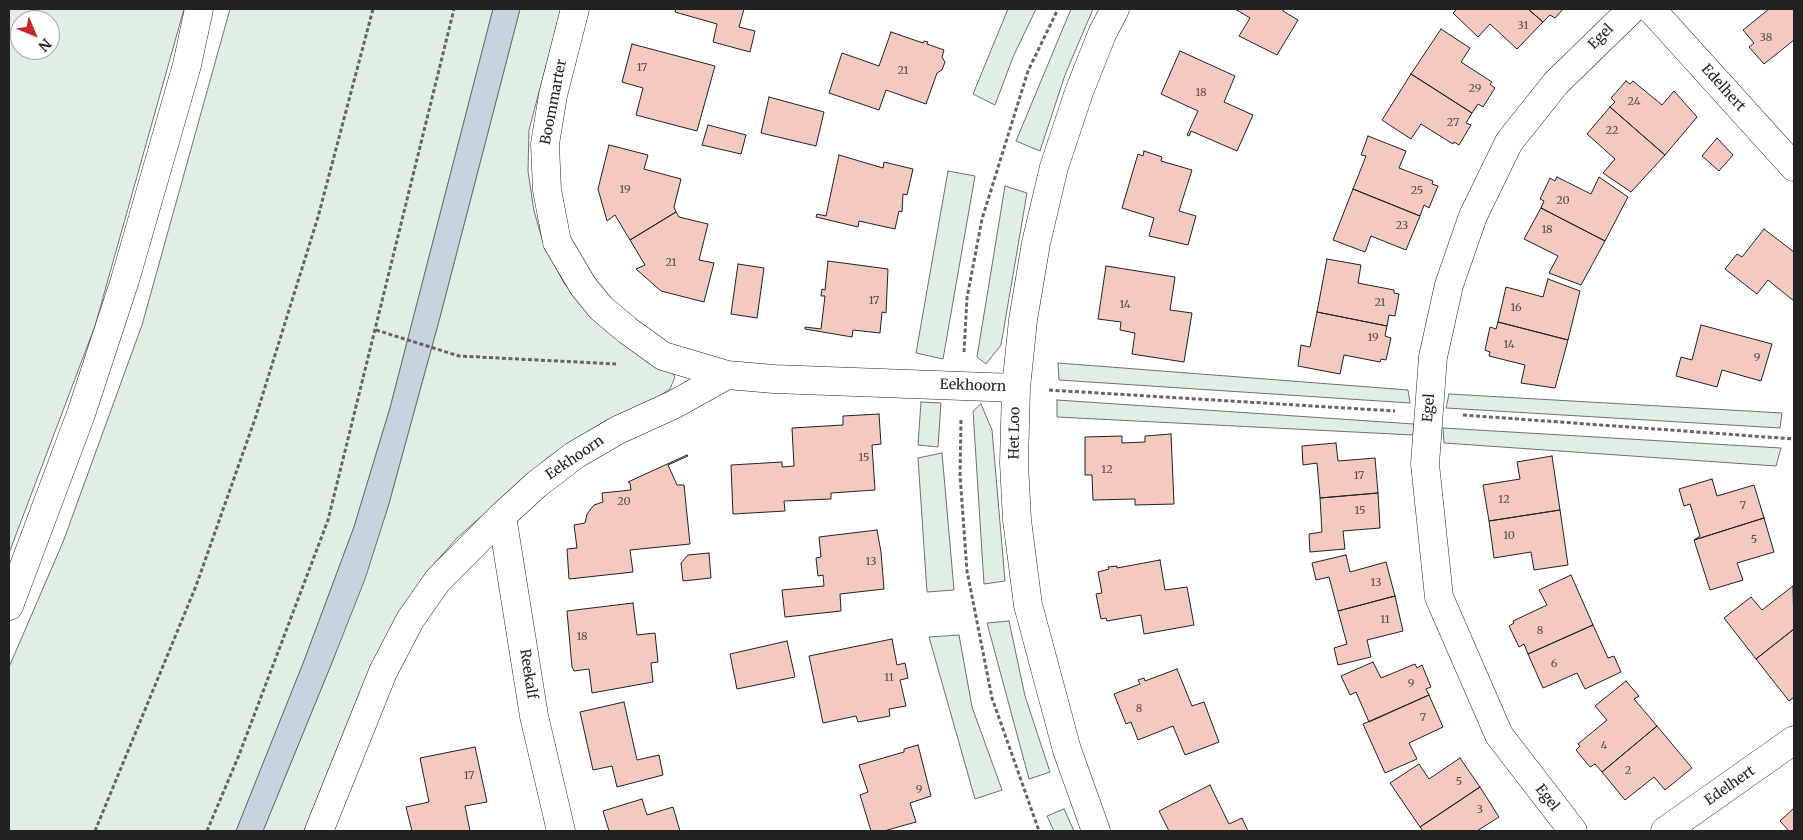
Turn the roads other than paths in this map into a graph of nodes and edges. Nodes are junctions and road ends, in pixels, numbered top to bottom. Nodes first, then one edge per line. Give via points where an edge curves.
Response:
1 (199, 9) edge
2 (575, 9) edge
3 (1115, 9) edge
4 (1632, 9) edge
5 (1651, 9) edge
6 (1794, 167) edge
7 (727, 375) junction
8 (1016, 388) junction
9 (502, 516) junction
10 (9, 606) edge
11 (1794, 740) edge
12 (319, 831) edge
13 (561, 831) edge
14 (1096, 831) edge
15 (1573, 831) edge
16 (1665, 831) edge

1 - 10 main road via 187,65 125,280 81,414
2 - 7 main road, Boommarter via 544,144 547,190 557,242 583,286 601,308 627,330 663,356
3 - 8 main road, Het Loo via 1079,92 1054,167 1036,243
4 - 15 main road, Egel via 1556,83 1509,142 1473,216 1449,285 1433,357 1425,464 1439,597 1499,734
5 - 6 main road, Edelhert
7 - 8 main road, Eekhoorn
7 - 9 main road, Eekhoorn via 575,455
8 - 14 main road, Het Loo via 1016,501 1028,605 1067,750
9 - 12 main road, Eekhoorn via 438,580 410,620 383,672
9 - 13 main road, Reekalf via 534,716
11 - 16 main road, Edelhert

